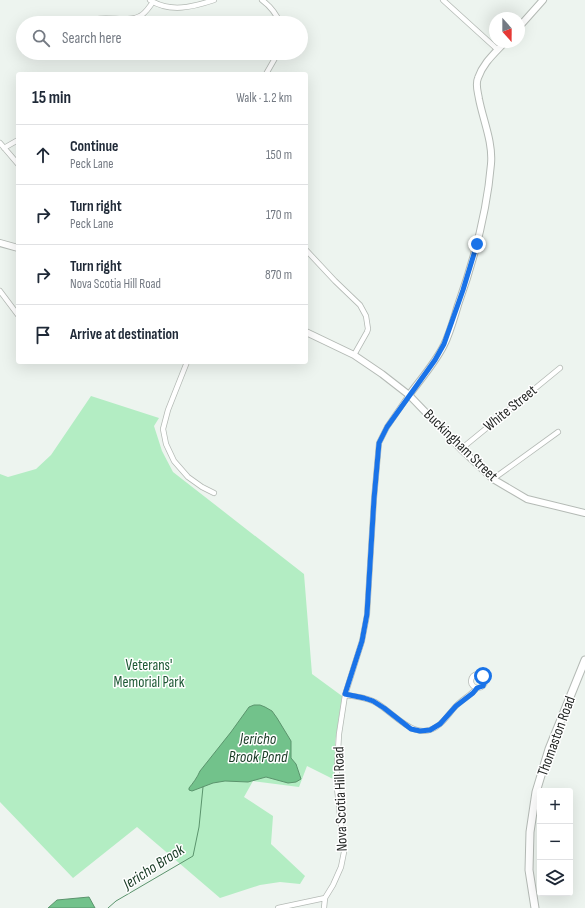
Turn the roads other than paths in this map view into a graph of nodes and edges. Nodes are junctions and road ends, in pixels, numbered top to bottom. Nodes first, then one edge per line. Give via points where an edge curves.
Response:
1 (214, 0) edge
2 (262, 0) edge
3 (443, 0) edge
4 (543, 0) edge
5 (151, 1) edge
6 (140, 16) edge
7 (277, 16) edge
8 (525, 20) edge
9 (498, 50) joint
10 (274, 60) edge
11 (267, 72) edge
12 (16, 141) edge
13 (0, 143) edge
14 (4, 148) junction
15 (16, 162) edge
16 (0, 243) edge
17 (16, 247) edge
18 (308, 252) edge
19 (0, 291) edge
20 (16, 312) edge
21 (308, 333) edge
22 (354, 355) junction
23 (185, 364) edge
24 (560, 368) dead end
25 (409, 395) junction
26 (558, 432) dead end
27 (461, 448) junction
28 (493, 479) junction
29 (214, 493) dead end
30 (585, 513) edge
31 (585, 660) edge
32 (477, 688) dead end
33 (345, 694) junction
34 (325, 898) junction
35 (278, 908) edge
36 (324, 908) edge
37 (535, 908) edge

1 - 5 street via 198,6 181,8
2 - 7 street
3 - 9 street
4 - 8 street
5 - 6 street via 146,12
9 - 25 street, Nova Scotia Hill Road via 484,65 476,85 491,162 477,244 444,344
10 - 11 street
12 - 14 street
13 - 14 street
14 - 15 street
16 - 17 street
18 - 22 street via 360,305 366,316 368,329
19 - 20 street
21 - 22 street, Buckingham Street
22 - 25 street, Buckingham Street
23 - 29 street via 163,429 166,444 174,461 188,477
24 - 27 street, White Street
25 - 27 street, Buckingham Street
25 - 33 street, Nova Scotia Hill Road via 379,443 367,614 362,641
26 - 28 street
27 - 28 street, Buckingham Street
28 - 30 street, Buckingham Street via 527,499
31 - 37 main road, Thomaston Road via 549,749 536,792 530,832 529,870
32 - 33 street via 440,724 430,730 420,731 411,729 373,701
33 - 34 street, Nova Scotia Hill Road via 337,767 344,852 333,886
34 - 35 street
34 - 36 street

